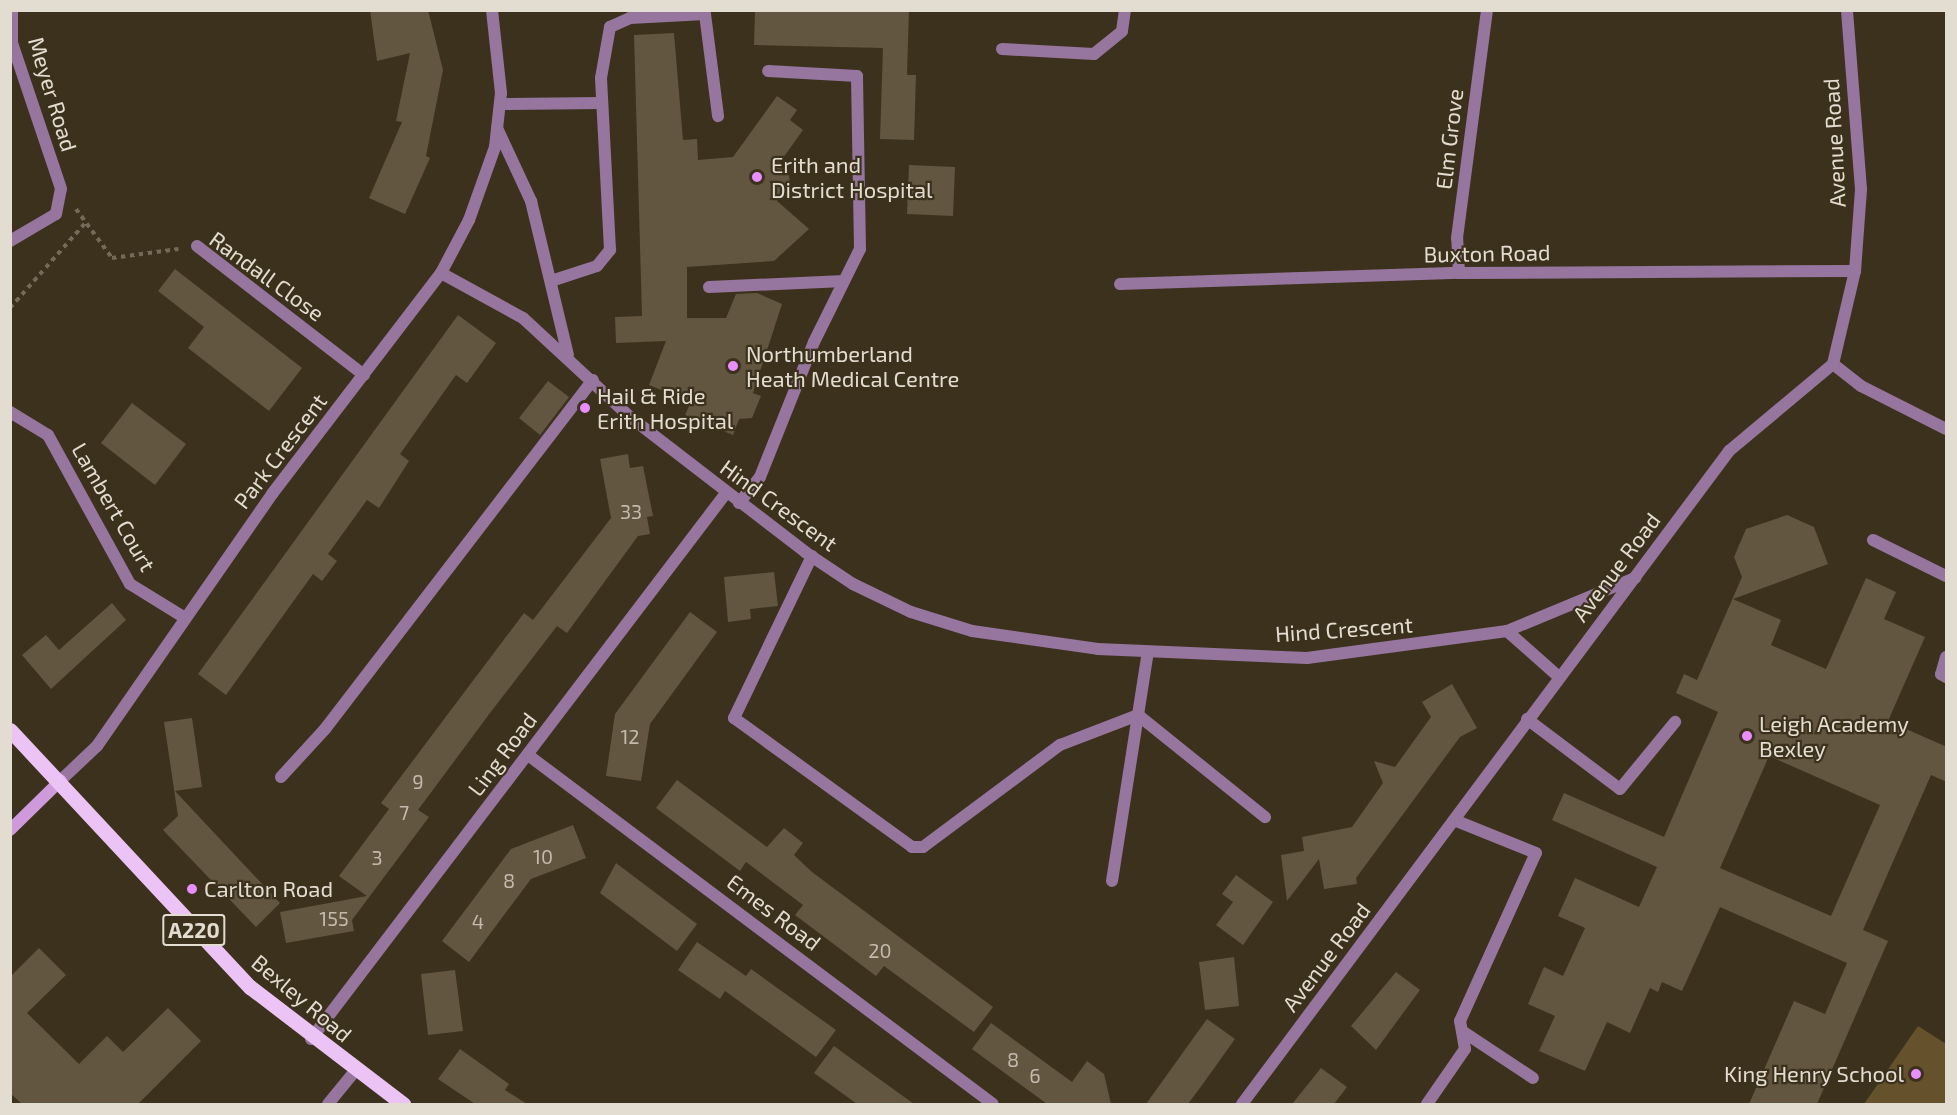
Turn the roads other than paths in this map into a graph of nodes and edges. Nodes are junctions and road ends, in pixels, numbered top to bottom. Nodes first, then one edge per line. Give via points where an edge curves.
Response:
1 (12, 10) edge
2 (492, 10) edge
3 (1125, 10) edge
4 (1486, 10) edge
5 (1847, 10) edge
6 (706, 12) edge
7 (1002, 49) dead end
8 (768, 71) dead end
9 (601, 103) junction
10 (500, 104) junction
11 (718, 117) dead end
12 (497, 127) junction
13 (10, 241) edge
14 (197, 246) road end
15 (1855, 271) junction
16 (441, 273) junction
17 (1459, 273) junction
18 (551, 281) junction
19 (844, 281) junction
20 (1120, 284) dead end
21 (709, 287) dead end
22 (568, 355) junction
23 (1833, 364) junction
24 (364, 375) junction
25 (593, 380) junction
26 (10, 412) edge
27 (1947, 429) edge
28 (726, 494) junction
29 (739, 503) junction
30 (1873, 540) dead end
31 (812, 556) junction
32 (1947, 576) edge
33 (1635, 578) junction
34 (185, 618) junction
35 (1507, 631) junction
36 (1148, 652) junction
37 (1947, 657) edge
38 (1559, 677) junction
39 (1947, 677) edge
40 (1138, 715) junction
41 (1527, 720) junction
42 (1675, 722) dead end
43 (10, 730) edge
44 (528, 755) junction
45 (281, 777) dead end
46 (61, 780) junction
47 (1265, 817) dead end
48 (1454, 820) junction
49 (10, 830) edge
50 (1112, 881) dead end
51 (1462, 1030) junction
52 (311, 1039) junction
53 (355, 1071) junction
54 (1533, 1078) dead end
55 (328, 1104) edge
56 (403, 1104) edge
57 (993, 1104) edge
58 (1242, 1104) edge
59 (1427, 1104) edge

1 - 13 street, Meyer Road via 12,43 61,189 56,214
2 - 10 street, Park Crescent
3 - 7 street via 1122,31 1094,54
4 - 17 street, Elm Grove via 1458,238
5 - 15 street, Avenue Road via 1861,189
6 - 9 street via 630,18 610,27
6 - 11 street
8 - 19 street via 857,75 860,249
9 - 10 street
9 - 18 street via 610,250 597,266
10 - 12 street, Park Crescent
12 - 16 street, Park Crescent via 486,178
12 - 18 street via 531,201
14 - 24 street, Randall Close
15 - 17 street, Buxton Road
15 - 23 street, Avenue Road
16 - 22 street, Hind Crescent via 523,318
16 - 24 street, Park Crescent
17 - 20 street, Buxton Road
18 - 22 street
19 - 21 street
19 - 29 street via 760,477
22 - 25 street, Hind Crescent
23 - 27 street via 1861,386
23 - 33 street, Avenue Road via 1729,451
24 - 34 street, Park Crescent
25 - 28 street, Hind Crescent
25 - 45 street via 325,729
26 - 34 street, Lambert Court via 48,435 130,584
28 - 29 street, Hind Crescent
28 - 44 street, Ling Road
29 - 31 street, Hind Crescent
30 - 32 street
31 - 36 street, Hind Crescent via 911,612 972,631
31 - 40 street via 734,718 912,847 923,847 1060,745
33 - 35 street, Hind Crescent
33 - 38 street, Avenue Road
34 - 46 street, Park Crescent via 97,746
35 - 36 street, Hind Crescent via 1306,658
35 - 38 street
36 - 40 street
37 - 39 street via 1941,674
38 - 41 street, Avenue Road
40 - 47 street
40 - 50 street
41 - 42 street via 1620,789
41 - 48 street, Avenue Road
43 - 46 main road, Bexley Road / A220
44 - 52 street, Ling Road
44 - 57 street, Emes Road
46 - 49 street
46 - 52 main road, Bexley Road / A220 via 192,928
48 - 51 street via 1536,853 1460,1021
48 - 58 street, Avenue Road
51 - 54 street
51 - 59 street via 1466,1049
52 - 53 main road, Bexley Road / A220
53 - 55 street
53 - 56 main road, Bexley Road / A220

